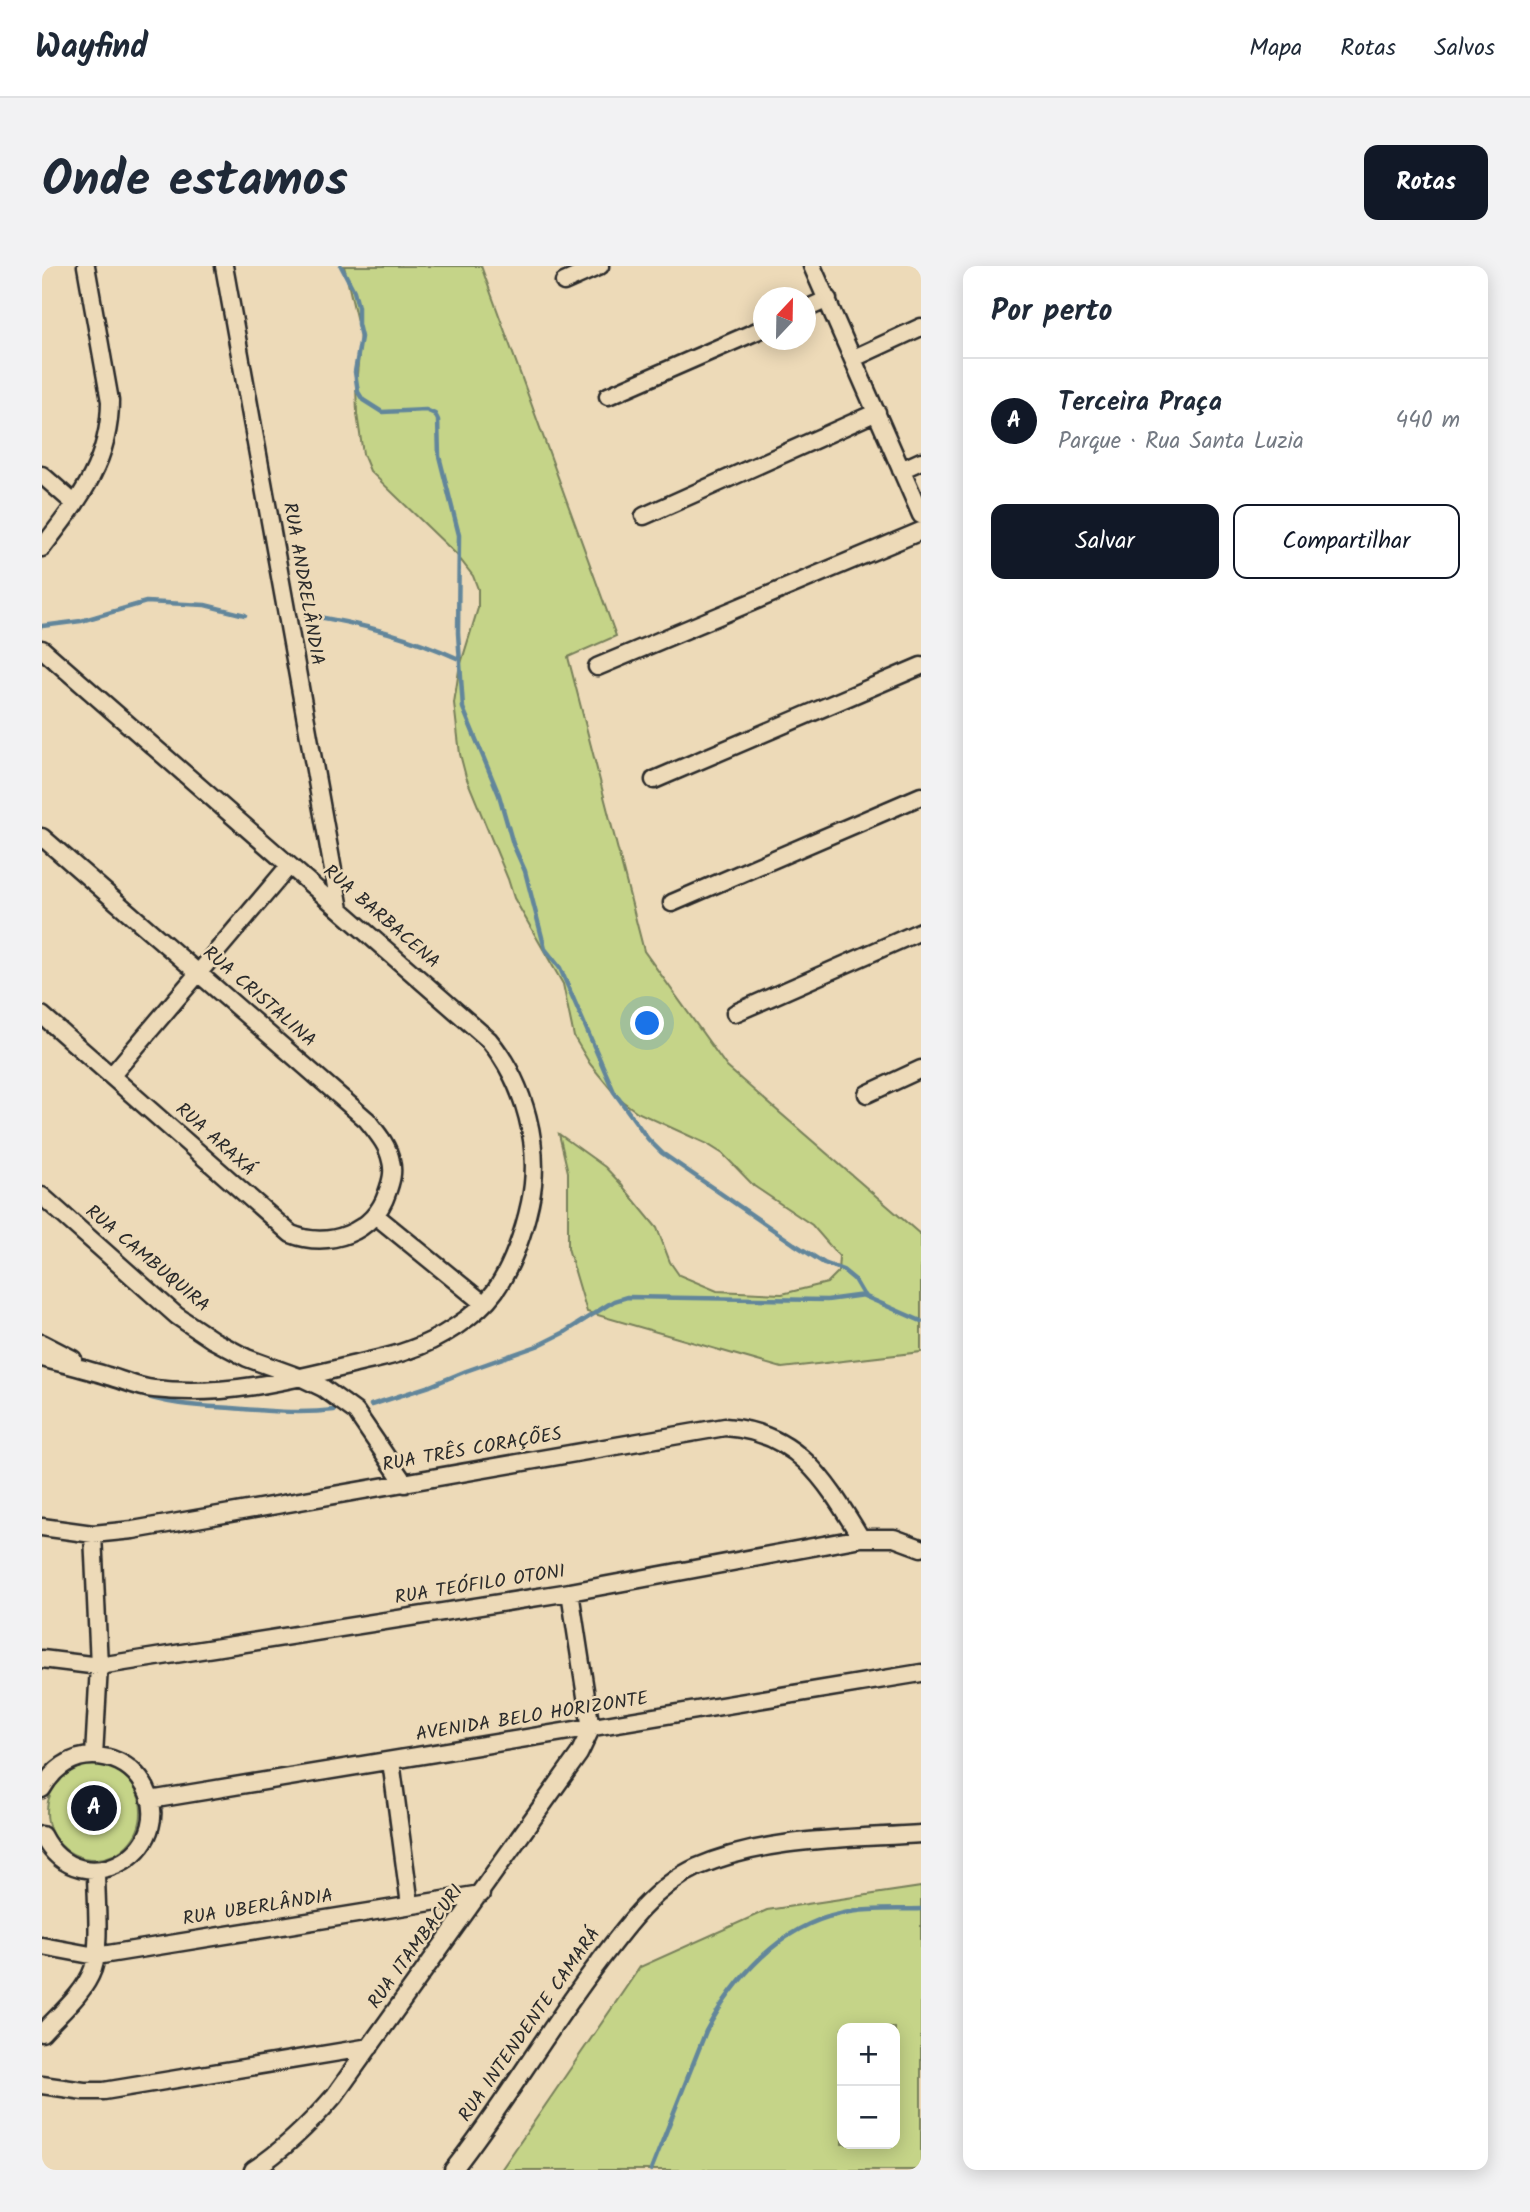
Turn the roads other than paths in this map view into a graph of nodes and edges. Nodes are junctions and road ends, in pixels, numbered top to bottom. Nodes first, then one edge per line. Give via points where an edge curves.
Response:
1 (86, 266) edge
2 (224, 266) edge
3 (600, 266) edge
4 (812, 266) edge
5 (564, 282) dead end
6 (828, 299) junction
7 (816, 304) edge
8 (921, 327) edge
9 (753, 333) edge
10 (854, 358) junction
11 (608, 396) dead end
12 (877, 412) junction
13 (921, 461) edge
14 (901, 470) junction
15 (42, 475) edge
16 (75, 504) junction
17 (921, 515) edge
18 (644, 516) dead end
19 (921, 531) edge
20 (42, 548) edge
21 (42, 649) edge
22 (921, 666) edge
23 (597, 667) dead end
24 (654, 780) dead end
25 (921, 796) edge
26 (42, 837) edge
27 (289, 866) junction
28 (672, 902) dead end
29 (340, 909) junction
30 (921, 931) edge
31 (198, 972) junction
32 (735, 1013) dead end
33 (42, 1015) edge
34 (921, 1069) edge
35 (112, 1075) junction
36 (867, 1094) dead end
37 (42, 1196) edge
38 (375, 1214) junction
39 (489, 1297) junction
40 (42, 1343) edge
41 (42, 1358) edge
42 (107, 1376) junction
43 (302, 1378) junction
44 (405, 1484) junction
45 (42, 1527) edge
46 (93, 1534) junction
47 (861, 1538) junction
48 (921, 1548) edge
49 (570, 1592) junction
50 (42, 1659) edge
51 (99, 1666) junction
52 (921, 1673) edge
53 (591, 1729) junction
54 (94, 1756) junction
55 (391, 1761) junction
56 (42, 1789) edge
57 (150, 1800) junction
58 (921, 1834) edge
59 (42, 1835) edge
60 (96, 1871) junction
61 (481, 1894) junction
62 (410, 1905) junction
63 (42, 1946) edge
64 (96, 1956) junction
65 (42, 2033) edge
66 (370, 2047) junction
67 (43, 2082) edge
68 (253, 2170) edge
69 (453, 2170) edge

1 - 16 street via 110,420 101,461
2 - 29 street, RUA ANDRELÂNDIA
3 - 5 street
4 - 6 street
6 - 7 street
6 - 10 street
8 - 10 street
9 - 11 street
10 - 12 street
12 - 14 street
12 - 18 street
13 - 14 street
14 - 17 street
15 - 16 street
16 - 20 street
19 - 23 street
21 - 27 street, RUA BARBACENA
22 - 24 street
25 - 28 street
26 - 31 street, RUA CRISTALINA
27 - 29 street, RUA BARBACENA
27 - 31 street
29 - 39 street, RUA BARBACENA via 489,1040 512,1071 522,1095 535,1160 532,1194 518,1246
30 - 32 street
31 - 35 street
31 - 38 street, RUA CRISTALINA via 379,1134 392,1164 392,1179
33 - 35 street, RUA ARAXÁ
34 - 36 street
35 - 38 street, RUA ARAXÁ via 291,1234 321,1241 342,1237 358,1231
37 - 43 street, RUA CAMBUQUIRA via 177,1316 247,1358
38 - 39 street
39 - 43 street via 458,1324 409,1350
40 - 42 street
41 - 42 street
42 - 43 street via 151,1389 190,1392
43 - 44 street, RUA CAMBUQUIRA via 356,1412
44 - 46 street, RUA TRÊS CORAÇÕES
44 - 47 street, RUA TRÊS CORAÇÕES via 724,1427 741,1428 771,1437 809,1463
45 - 46 street, RUA TRÊS CORAÇÕES
46 - 51 street
47 - 48 street, RUA TEÓFILO OTONI via 894,1538
47 - 49 street, RUA TEÓFILO OTONI
49 - 51 street, RUA TEÓFILO OTONI
49 - 53 street
50 - 51 street, RUA TEÓFILO OTONI
51 - 54 street
52 - 53 street, AVENIDA BELO HORIZONTE
53 - 55 street, AVENIDA BELO HORIZONTE
53 - 61 street, RUA ITAMBACURI via 565,1776
54 - 56 street via 58,1768
54 - 57 street via 130,1769
55 - 57 street, AVENIDA BELO HORIZONTE
55 - 62 street
57 - 60 street via 152,1815 142,1844 120,1864
58 - 69 street, RUA INTENDENTE CAMARÁ via 755,1849 677,1879 620,1934 564,2007
59 - 60 street via 59,1858
60 - 64 street
61 - 62 street, RUA UBERLÂNDIA
61 - 66 street, RUA ITAMBACURI
62 - 64 street, RUA UBERLÂNDIA
63 - 64 street, RUA UBERLÂNDIA
64 - 65 street via 87,1981
66 - 67 street via 104,2091
66 - 68 street, RUA ITAMBACURI via 309,2126

